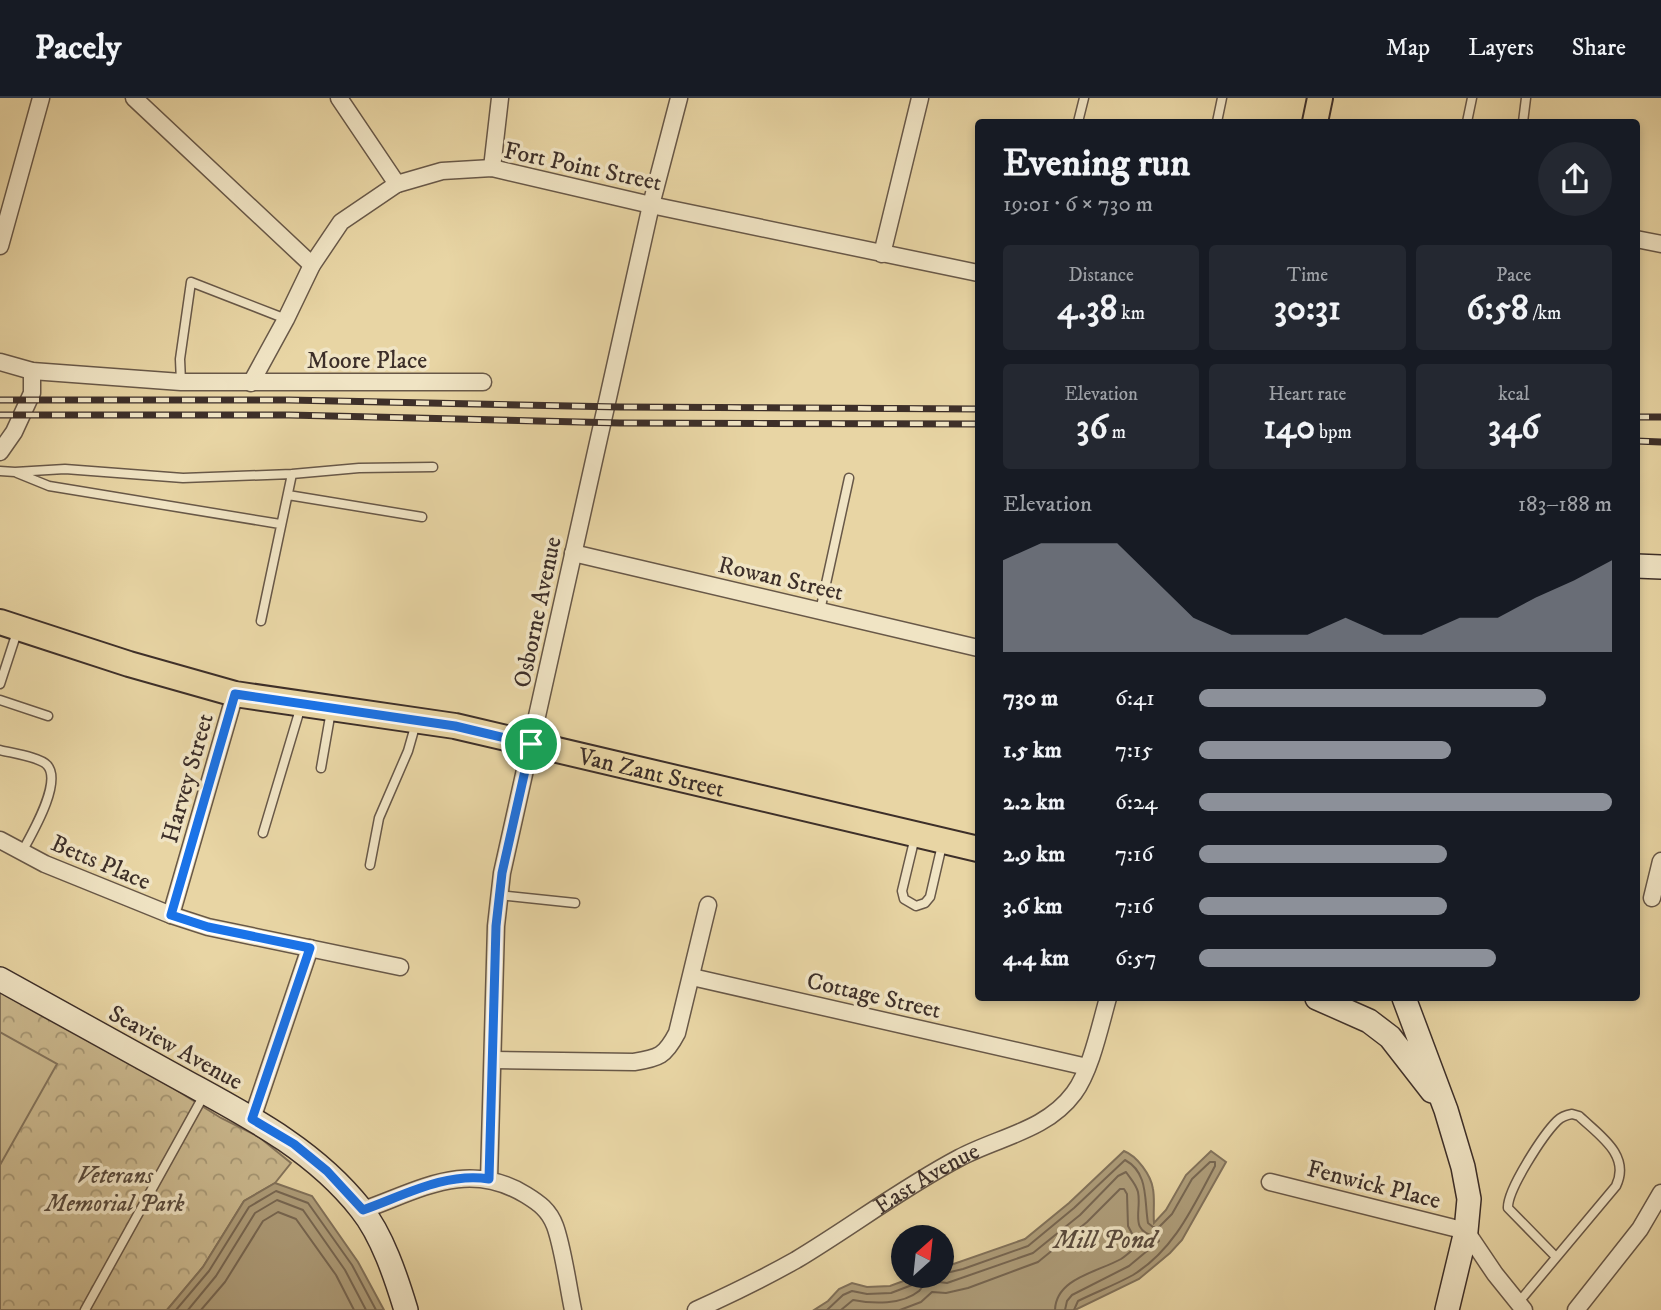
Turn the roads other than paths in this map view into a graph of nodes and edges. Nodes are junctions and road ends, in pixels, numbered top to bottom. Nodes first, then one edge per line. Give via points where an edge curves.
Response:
1 (41, 98) edge
2 (134, 98) edge
3 (339, 98) edge
4 (500, 98) edge
5 (679, 98) edge
6 (920, 98) edge
7 (1084, 98) edge
8 (1222, 98) edge
9 (1472, 98) edge
10 (1526, 98) edge
11 (1079, 119) edge
12 (1218, 119) edge
13 (1468, 119) edge
14 (1522, 119) edge
15 (492, 168) junction
16 (397, 184) junction
17 (651, 205) junction
18 (1640, 240) edge
19 (1661, 244) edge
20 (0, 246) edge
21 (882, 254) junction
22 (312, 265) junction
23 (975, 272) edge
24 (286, 319) junction
25 (0, 362) edge
26 (32, 371) junction
27 (181, 382) junction
28 (483, 382) dead end
29 (251, 383) junction
30 (0, 452) edge
31 (433, 467) dead end
32 (0, 471) edge
33 (15, 472) junction
34 (292, 474) junction
35 (849, 478) dead end
36 (288, 495) junction
37 (422, 517) dead end
38 (280, 524) junction
39 (573, 553) junction
40 (1640, 566) edge
41 (1661, 567) edge
42 (820, 611) junction
43 (261, 621) dead end
44 (9, 626) edge
45 (975, 647) edge
46 (0, 684) edge
47 (235, 694) junction
48 (0, 700) edge
49 (302, 704) junction
50 (331, 708) junction
51 (48, 716) dead end
52 (417, 720) junction
53 (531, 744) junction
54 (0, 750) edge
55 (321, 768) dead end
56 (263, 833) dead end
57 (915, 834) junction
58 (0, 840) edge
59 (943, 841) junction
60 (975, 848) edge
61 (22, 852) junction
62 (1661, 861) edge
63 (370, 864) dead end
64 (499, 895) junction
65 (1650, 897) edge
66 (575, 903) dead end
67 (708, 905) dead end
68 (171, 915) junction
69 (310, 948) junction
70 (400, 967) dead end
71 (692, 977) junction
72 (0, 979) edge
73 (1107, 1001) edge
74 (1324, 1001) edge
75 (1405, 1001) edge
76 (493, 1060) junction
77 (1087, 1067) junction
78 (205, 1093) junction
79 (1446, 1110) junction
80 (252, 1119) junction
81 (489, 1179) junction
82 (1270, 1182) dead end
83 (1661, 1193) edge
84 (363, 1210) junction
85 (1466, 1231) junction
86 (1556, 1257) junction
87 (1521, 1307) edge
88 (85, 1310) edge
89 (406, 1310) edge
90 (573, 1310) edge
91 (696, 1310) edge
92 (1447, 1310) edge
93 (1576, 1310) edge

1 - 20 street
2 - 22 street
3 - 16 street
4 - 15 street
5 - 17 street, Osborne Avenue
6 - 21 street
7 - 11 lane
8 - 12 lane
9 - 13 lane
10 - 14 lane
15 - 16 street, Fort Point Street via 442,171
15 - 17 street, Fort Point Street
16 - 22 street, Fort Point Street via 341,222
17 - 21 street, Fort Point Street
17 - 39 street, Osborne Avenue
18 - 19 street
21 - 23 street, Fort Point Street
22 - 24 street, Fort Point Street
24 - 27 lane via 191,282
24 - 29 street, Fort Point Street
25 - 26 street
26 - 27 street
26 - 30 street via 32,393
27 - 29 street
28 - 29 street, Moore Place
31 - 34 lane
32 - 33 lane
33 - 34 lane via 65,469 183,478
33 - 38 lane via 49,486
34 - 36 lane
35 - 42 lane
36 - 37 lane
36 - 38 lane
38 - 43 lane
39 - 42 street, Rowan Street
39 - 53 street, Osborne Avenue
40 - 41 street
42 - 45 street, Rowan Street
44 - 46 lane
44 - 47 main road, Van Zant Street
47 - 49 main road, Van Zant Street
47 - 68 street, Harvey Street
48 - 51 lane
49 - 50 main road, Van Zant Street
49 - 56 lane
50 - 52 main road, Van Zant Street
50 - 55 lane
52 - 53 main road, Van Zant Street
52 - 63 lane via 379,818
53 - 57 main road, Van Zant Street
53 - 64 street, Osborne Avenue
54 - 61 lane via 41,761 51,771 47,802
57 - 59 main road, Van Zant Street
57 - 59 lane via 902,891 904,899 916,906 930,897
58 - 61 street, Betts Place
59 - 60 main road, Van Zant Street
61 - 68 street, Betts Place
62 - 65 street
64 - 66 lane
64 - 76 street, Osborne Avenue
67 - 71 street
68 - 69 street, Betts Place
69 - 70 street, Betts Place
69 - 80 street
71 - 76 street via 677,1033 657,1058 634,1062
71 - 77 street, Cottage Street
72 - 78 street, Seaview Avenue
73 - 77 street, East Avenue
74 - 79 street via 1369,1021 1390,1037
75 - 79 street
76 - 81 street, Osborne Avenue
77 - 91 street, East Avenue via 1075,1092 1030,1128 962,1156 795,1260
78 - 80 street, Seaview Avenue
78 - 88 lane
79 - 85 street via 1469,1199
80 - 84 street, Seaview Avenue via 327,1171
81 - 84 street via 450,1179
81 - 90 street via 543,1205 555,1226
82 - 85 street, Fenwick Place
83 - 93 street via 1640,1229
84 - 89 street, Seaview Avenue via 388,1257
85 - 87 street
85 - 92 street
86 - 86 lane via 1620,1176 1620,1161 1612,1146 1572,1114 1557,1120 1508,1200 1508,1208
86 - 87 lane

